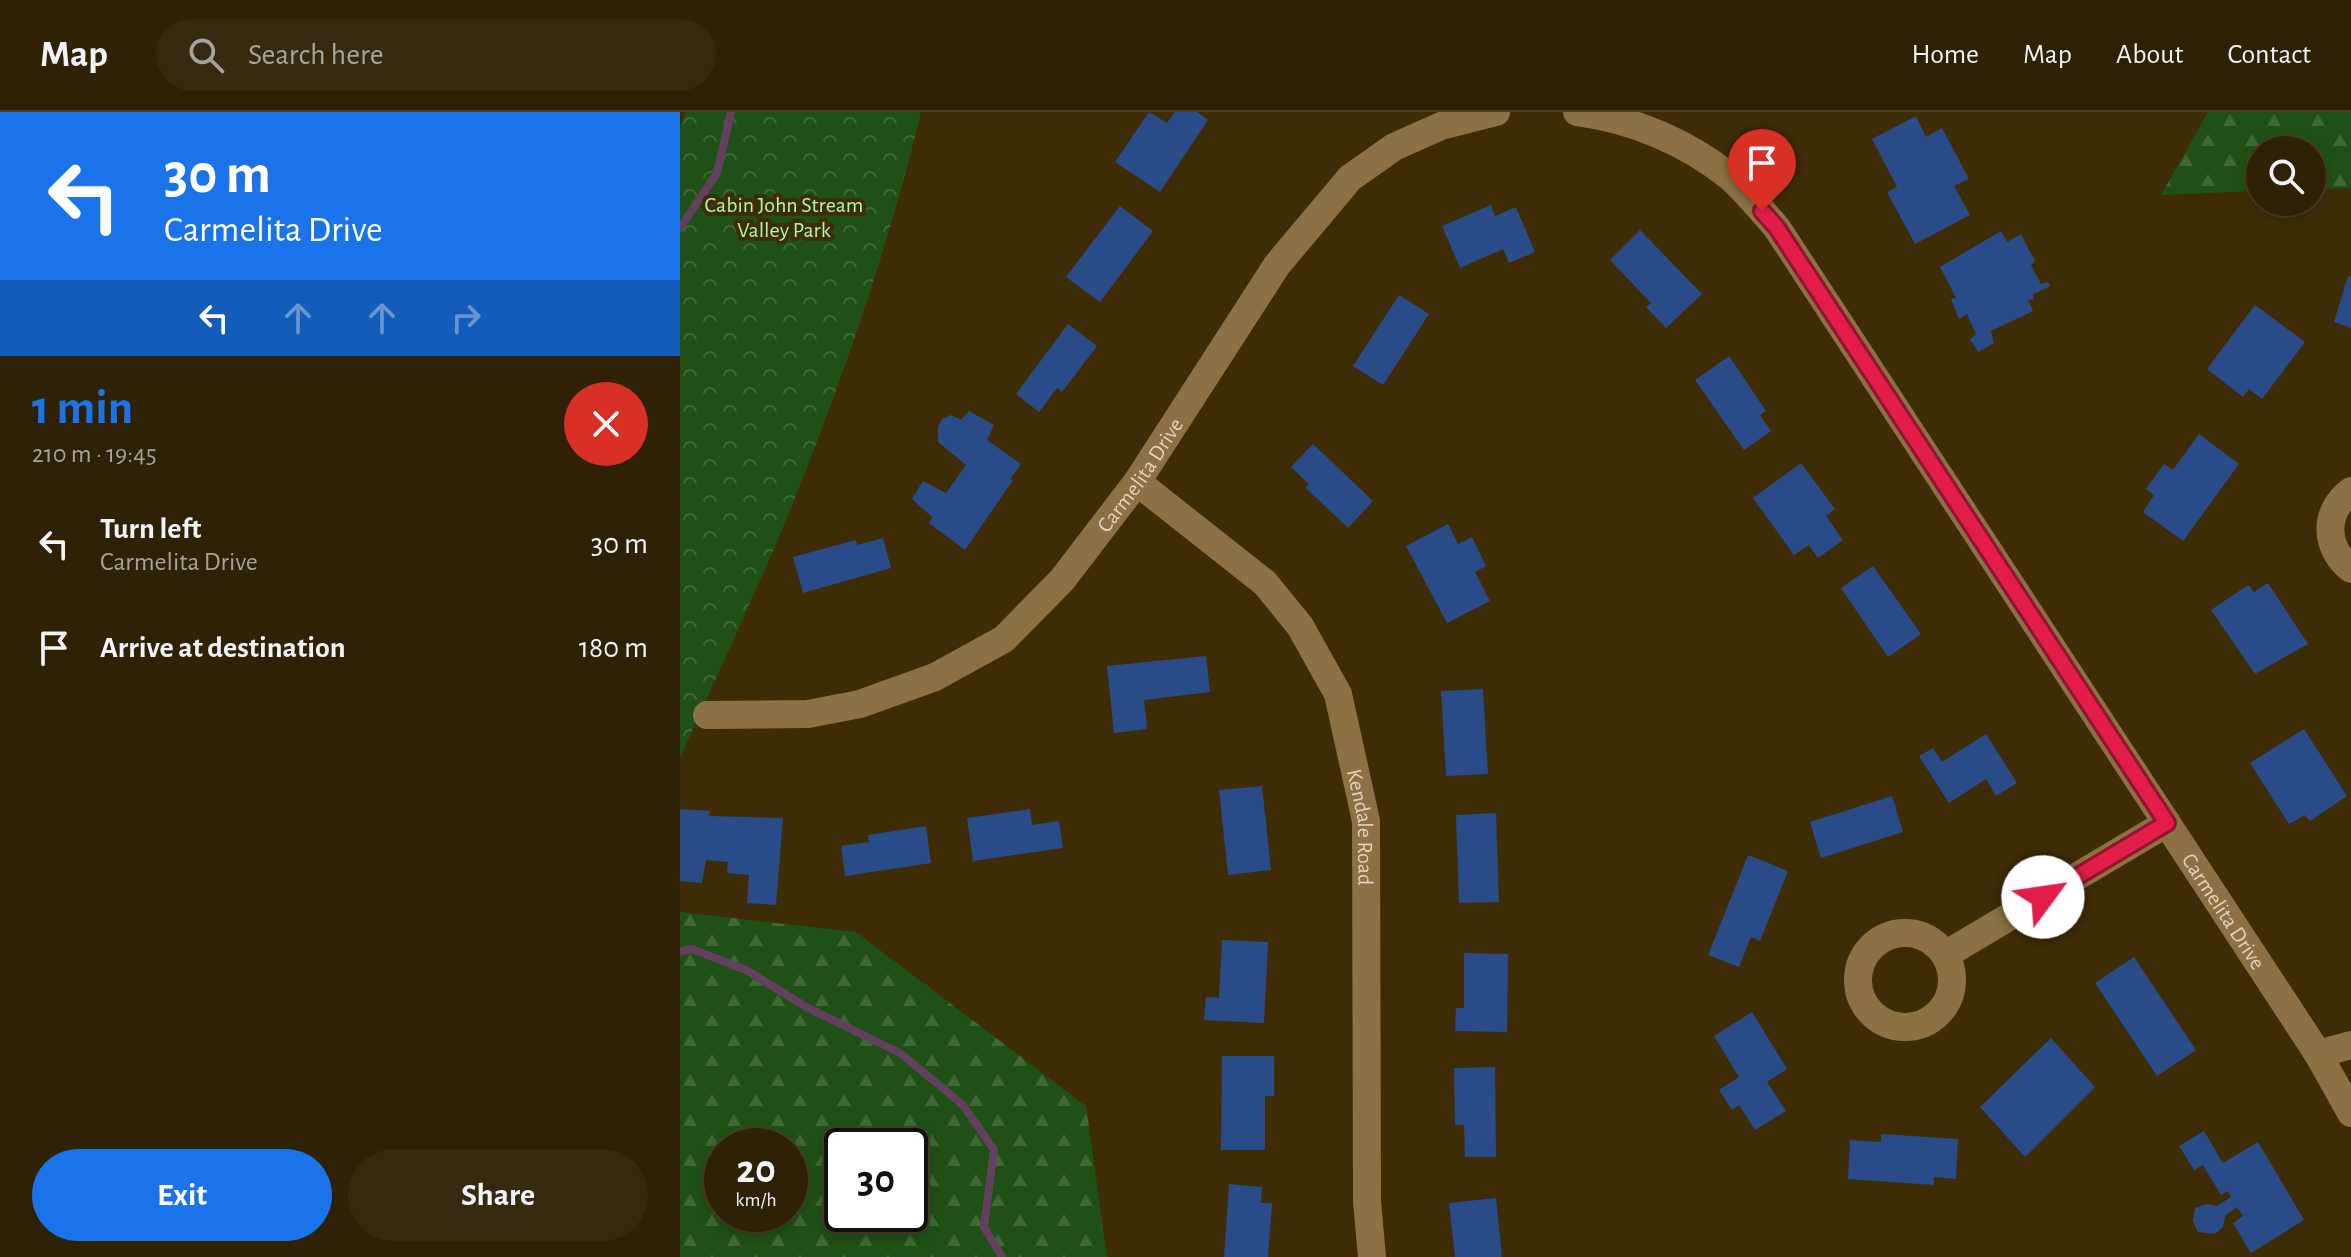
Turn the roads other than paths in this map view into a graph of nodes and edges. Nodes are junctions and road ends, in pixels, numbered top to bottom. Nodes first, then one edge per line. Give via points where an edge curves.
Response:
1 (1496, 112) edge
2 (1577, 112) edge
3 (1137, 482) junction
4 (2351, 491) edge
5 (2351, 569) edge
6 (707, 715) dead end
7 (2167, 823) junction
8 (1945, 955) dead end
9 (2351, 1045) edge
10 (2318, 1054) junction
11 (2351, 1113) edge
12 (1372, 1257) edge

1 - 3 street, Carmelita Drive via 1441,126 1394,147 1350,178 1277,265
2 - 7 street, Carmelita Drive via 1608,116 1675,141 1731,178 1777,228
3 - 6 street, Carmelita Drive via 1062,580 1004,639 935,677 860,704 808,714
3 - 12 street, Kendale Road via 1265,583 1300,626 1338,694 1366,821 1367,1201
4 - 5 street via 2339,501 2329,525 2334,551
7 - 8 street
7 - 10 street, Carmelita Drive
9 - 10 street
10 - 11 street, Carmelita Drive

